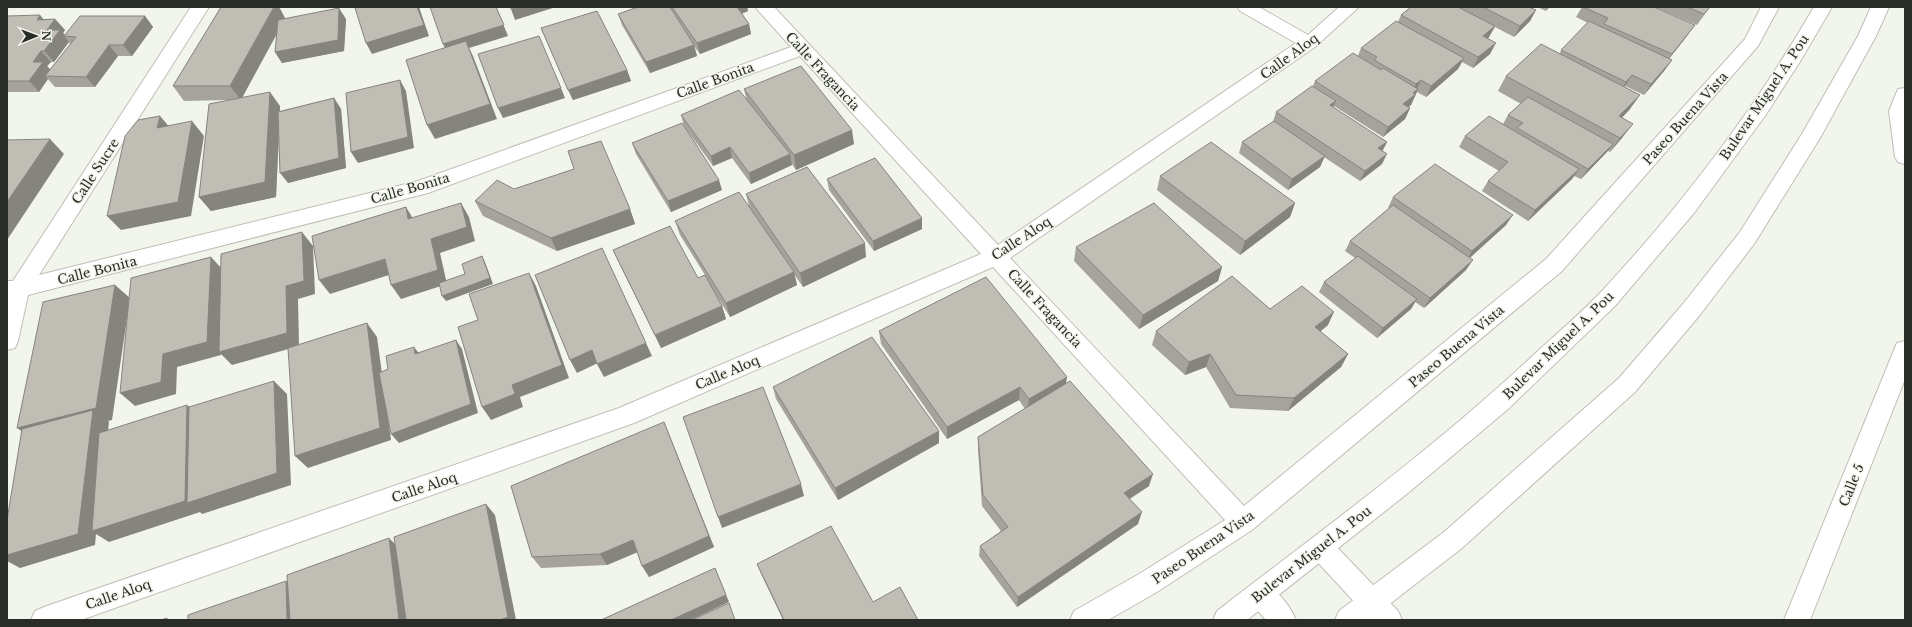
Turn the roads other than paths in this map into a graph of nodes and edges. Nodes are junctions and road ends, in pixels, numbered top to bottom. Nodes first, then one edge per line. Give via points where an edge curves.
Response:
1 (200, 7) edge
2 (764, 7) edge
3 (1246, 7) edge
4 (1350, 7) edge
5 (1770, 7) edge
6 (1823, 7) edge
7 (1880, 7) edge
8 (1309, 43) junction
9 (802, 49) junction
10 (1905, 94) edge
11 (1905, 156) edge
12 (997, 256) junction
13 (13, 290) edge
14 (7, 341) edge
15 (1905, 350) edge
16 (1244, 522) junction
17 (1320, 547) junction
18 (1260, 594) junction
19 (1380, 611) edge
20 (44, 620) edge
21 (1083, 620) edge
22 (1226, 620) edge
23 (1283, 620) edge
24 (1348, 620) edge
25 (1797, 620) edge

1 - 13 street, Calle Sucre
2 - 9 street, Calle Fragancia
3 - 8 street
4 - 8 street, Calle Aloq
5 - 16 street, Paseo Buena Vista via 1752,42 1554,265
6 - 17 street, Bulevar Miguel A. Pou via 1758,111 1687,208 1607,300 1499,404
7 - 19 street via 1867,36 1810,138 1747,238 1691,310 1627,385 1453,540
8 - 12 street, Calle Aloq
9 - 12 street, Calle Fragancia
9 - 13 street, Calle Bonita via 421,188
10 - 11 street via 1898,111
12 - 16 street, Calle Fragancia
12 - 20 street, Calle Aloq via 626,416
13 - 14 street, Calle Sucre
15 - 25 street, Calle 5
16 - 21 street, Paseo Buena Vista via 1148,583
17 - 18 street, Bulevar Miguel A. Pou
17 - 19 street
18 - 22 street, Bulevar Miguel A. Pou
18 - 23 street
19 - 24 street

